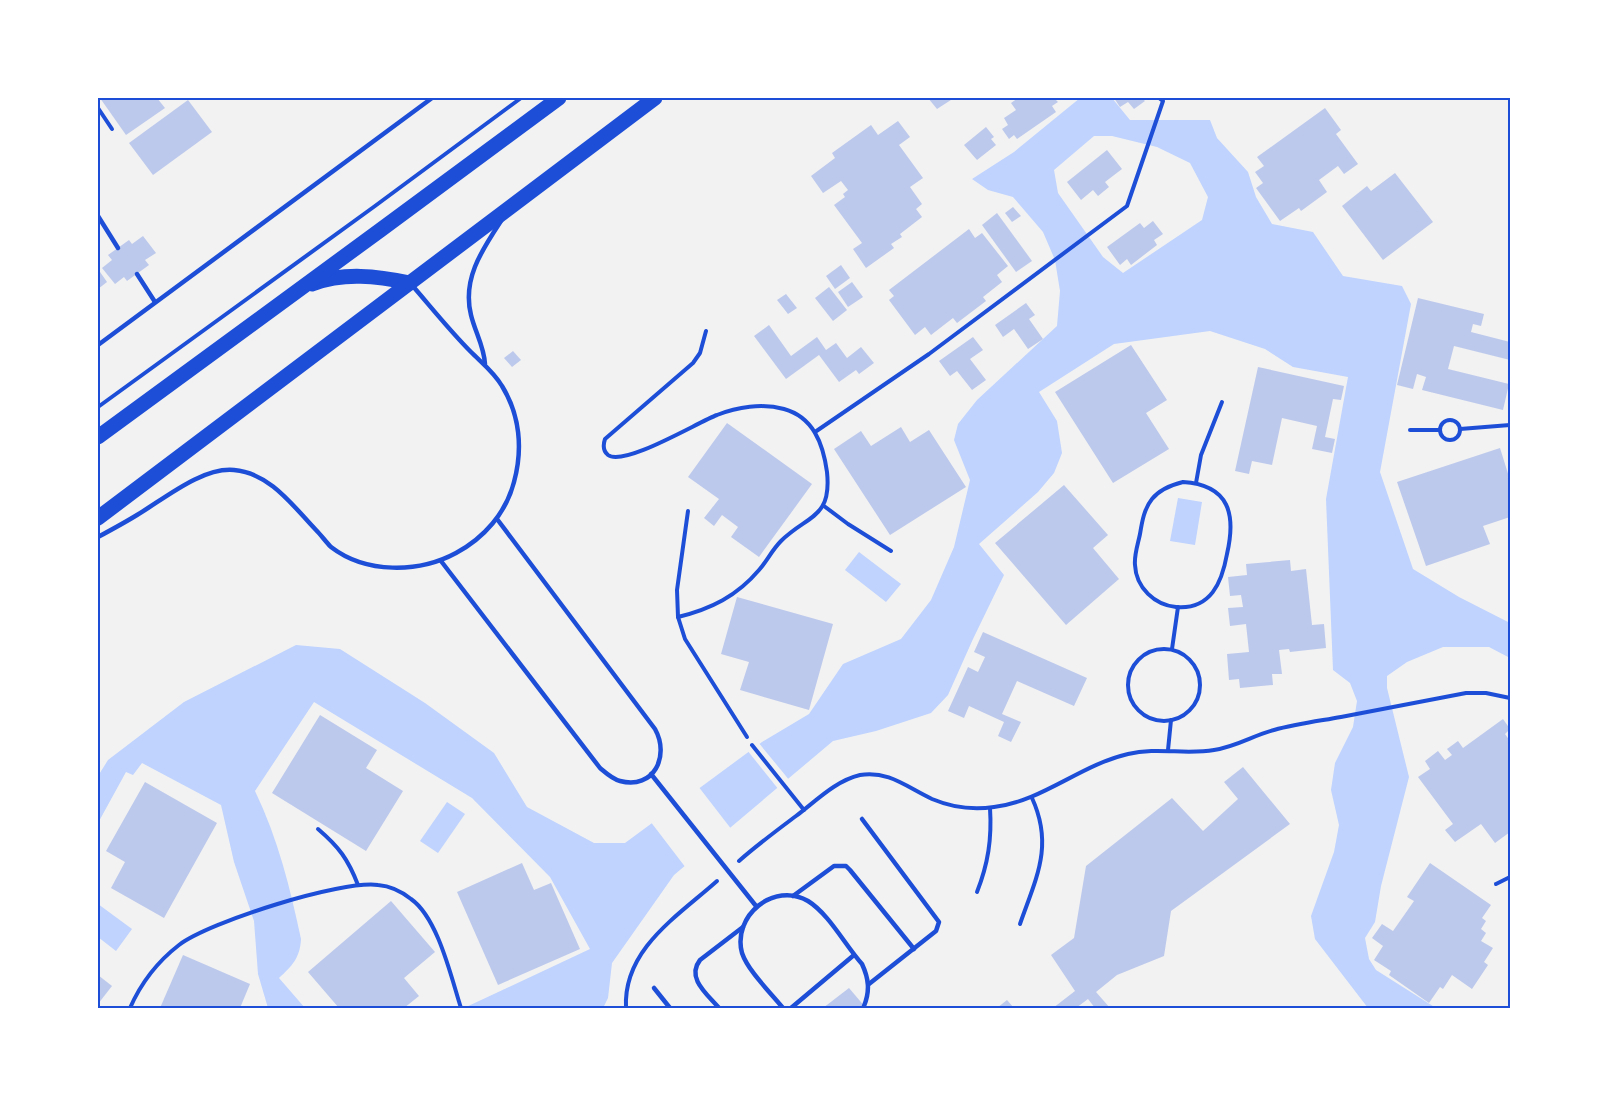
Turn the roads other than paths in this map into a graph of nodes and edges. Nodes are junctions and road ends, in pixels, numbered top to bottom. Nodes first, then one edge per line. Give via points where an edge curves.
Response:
1 (432, 98) edge
2 (559, 98) edge
3 (654, 98) edge
4 (510, 207) junction
5 (98, 216) edge
6 (118, 248) dead end
7 (137, 274) dead end
8 (410, 283) junction
9 (297, 290) junction
10 (155, 302) junction
11 (98, 345) edge
12 (485, 364) junction
13 (98, 437) edge
14 (98, 518) edge
15 (497, 519) junction
16 (98, 537) edge
17 (441, 561) junction
18 (651, 774) junction
19 (862, 819) dead end
20 (793, 896) junction
21 (756, 906) junction
22 (742, 927) junction
23 (914, 949) junction
24 (854, 955) junction
25 (869, 984) junction
26 (654, 988) dead end
27 (864, 1006) dead end
28 (670, 1008) edge
29 (719, 1008) edge
30 (783, 1008) edge
31 (791, 1008) edge

1 - 10 lane
2 - 9 main road
3 - 4 main road
4 - 8 main road
4 - 12 lane via 481,251 470,280 471,315
5 - 6 lane
7 - 10 lane
8 - 9 main road via 365,275 318,282
8 - 12 lane
8 - 14 main road
9 - 13 main road
10 - 11 lane
12 - 15 lane via 506,393 519,436 519,465 511,494
15 - 17 lane via 472,544
15 - 18 lane via 655,729 662,757
16 - 17 lane via 211,472 233,469 256,475 275,487 331,547 356,560 384,567 413,567
17 - 18 lane via 600,768 618,781 641,780
18 - 21 lane
19 - 23 lane via 939,922 936,931
20 - 21 lane via 774,897
20 - 23 lane via 834,866 846,866
20 - 24 lane via 816,906
21 - 22 lane
22 - 29 lane via 695,966 696,981
22 - 30 lane via 742,952 748,964
23 - 25 lane
24 - 25 lane via 867,973
24 - 31 lane
25 - 27 lane
26 - 28 lane

